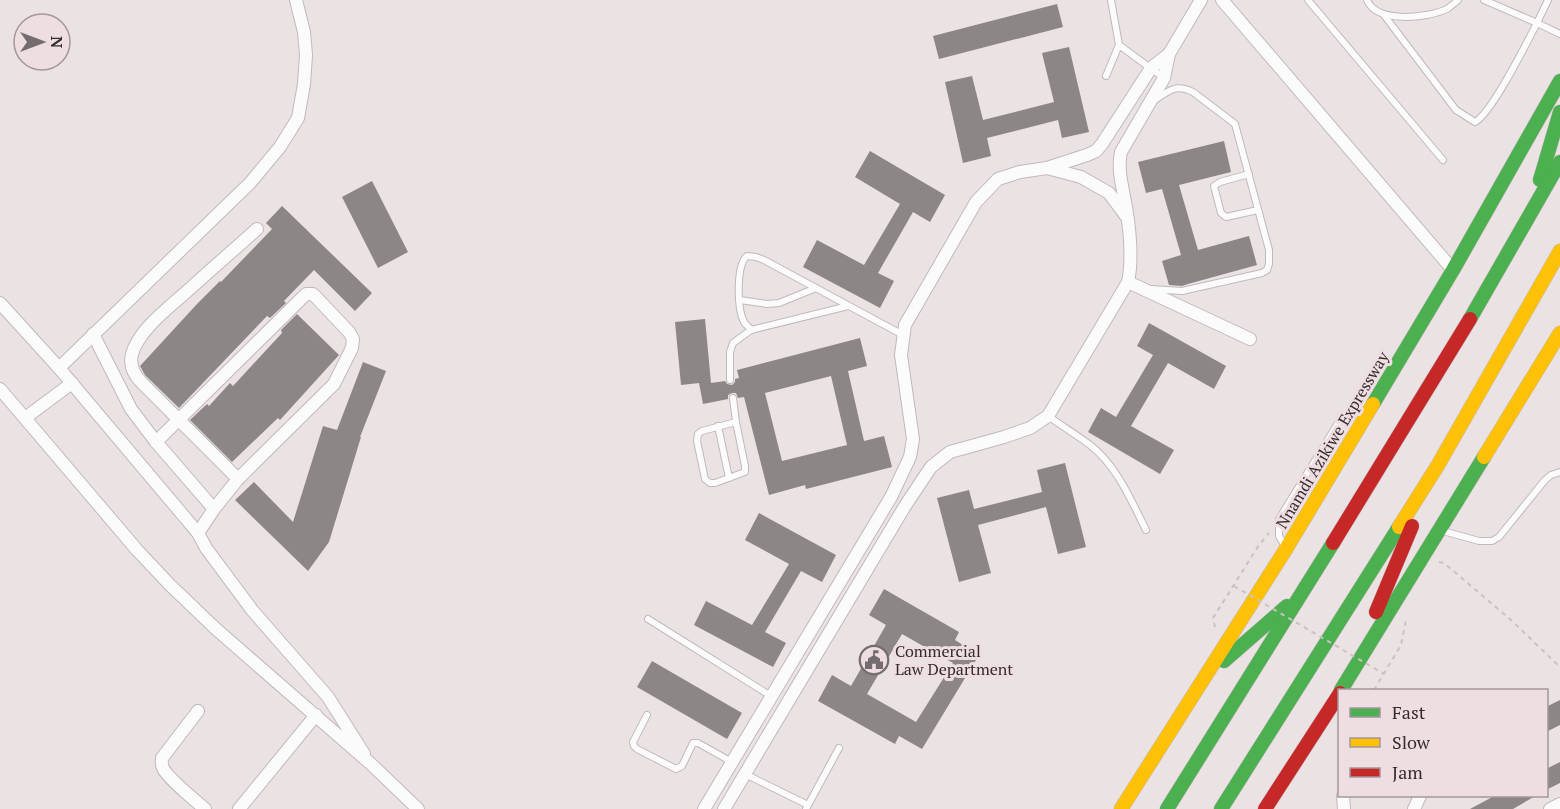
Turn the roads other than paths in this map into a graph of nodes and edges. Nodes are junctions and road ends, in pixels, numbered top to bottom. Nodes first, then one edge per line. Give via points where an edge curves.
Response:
1 (296, 0) edge
2 (1111, 0) edge
3 (1201, 0) edge
4 (1222, 0) edge
5 (1308, 0) edge
6 (1366, 0) edge
7 (1458, 0) edge
8 (1484, 0) edge
9 (1506, 0) edge
10 (1548, 0) edge
11 (1503, 8) junction
12 (1384, 15) junction
13 (1537, 24) junction
14 (1560, 34) edge
15 (1119, 45) junction
16 (1169, 54) junction
17 (1151, 68) junction
18 (1106, 76) dead end
19 (1164, 78) junction
20 (1560, 81) edge
21 (1149, 104) junction
22 (1560, 112) edge
23 (1443, 160) dead end
24 (1560, 162) edge
25 (1047, 168) junction
26 (1249, 174) junction
27 (1258, 210) junction
28 (1128, 220) junction
29 (1527, 222) junction
30 (257, 229) dead end
31 (1560, 251) edge
32 (1560, 266) edge
33 (1453, 270) junction
34 (1128, 282) junction
35 (816, 288) junction
36 (1142, 288) junction
37 (1535, 295) junction
38 (740, 300) junction
39 (0, 303) edge
40 (849, 305) junction
41 (751, 330) junction
42 (1560, 333) edge
43 (93, 334) junction
44 (903, 335) junction
45 (1250, 339) dead end
46 (59, 368) junction
47 (730, 380) dead end
48 (72, 383) junction
49 (0, 388) edge
50 (733, 398) dead end
51 (1370, 408) junction
52 (1048, 416) junction
53 (25, 418) junction
54 (179, 419) junction
55 (736, 422) junction
56 (718, 426) junction
57 (156, 442) junction
58 (1438, 465) junction
59 (1560, 472) edge
60 (729, 478) junction
61 (238, 479) junction
62 (214, 509) junction
63 (1146, 530) dead end
64 (1440, 530) junction
65 (198, 533) junction
66 (1286, 549) junction
67 (1304, 591) junction
68 (648, 619) dead end
69 (1203, 678) junction
70 (1342, 688) edge
71 (1338, 694) edge
72 (771, 696) junction
73 (198, 711) dead end
74 (316, 715) junction
75 (647, 715) dead end
76 (839, 748) dead end
77 (732, 762) junction
78 (371, 764) junction
79 (745, 774) junction
80 (1560, 804) edge
81 (807, 807) edge
82 (205, 809) edge
83 (238, 809) edge
84 (417, 809) edge
85 (704, 809) edge
86 (724, 809) edge
87 (1120, 809) edge
88 (1167, 809) edge
89 (1221, 809) edge
90 (1265, 809) edge
91 (1550, 809) edge

1 - 43 street via 306,55 298,118 250,183
2 - 15 lane
3 - 16 street
4 - 33 street
5 - 23 lane
6 - 12 lane
7 - 12 lane via 1427,15
8 - 11 lane
9 - 11 lane
10 - 13 lane
11 - 13 lane
12 - 13 lane via 1456,110 1475,122 1491,105
13 - 14 lane
15 - 17 lane
15 - 18 lane
16 - 17 street
16 - 19 street
17 - 19 lane
17 - 25 street via 1096,151
19 - 21 street
20 - 33 highway, Nnamdi Azikiwe Expressway
21 - 26 lane via 1171,89 1193,92 1235,124
21 - 28 street via 1119,160
22 - 29 highway
24 - 29 highway
25 - 28 street via 1082,177 1109,194
25 - 44 street via 998,179 976,202 904,325
26 - 27 lane
26 - 27 lane via 1214,186 1221,213 1226,217
27 - 36 lane via 1269,250 1267,270 1182,291
28 - 34 street
29 - 67 highway
30 - 54 street via 156,319 132,354 134,375
31 - 37 highway
32 - 37 highway
33 - 51 highway, Nnamdi Azikiwe Expressway
34 - 36 street
34 - 52 street
35 - 38 lane via 779,303
35 - 38 lane via 764,260 747,256 738,281
35 - 40 lane
36 - 45 street
37 - 58 highway
38 - 41 lane via 744,322
39 - 46 street
40 - 41 lane
40 - 44 lane
41 - 47 lane via 733,343
42 - 64 highway
43 - 46 street
43 - 57 street via 131,409
44 - 72 street via 901,354 913,439 910,457 891,497
46 - 48 street
48 - 53 street
48 - 65 street
49 - 53 street
50 - 55 lane
51 - 66 highway, Nnamdi Azikiwe Expressway
51 - 66 lane via 1340,420 1280,519 1279,536
52 - 63 lane via 1104,459
52 - 79 street via 1030,428 950,452 931,467
53 - 74 street via 170,585
54 - 57 street
54 - 61 street
54 - 61 street via 303,296 313,294 349,332 352,348 334,384
55 - 56 lane
55 - 60 lane via 745,472
56 - 60 lane
56 - 60 lane via 698,434 705,479 715,483
57 - 62 street
58 - 70 highway
58 - 89 highway
59 - 64 lane via 1545,480 1492,541
61 - 62 street
62 - 65 street
64 - 70 highway
65 - 78 street via 252,610 328,697
66 - 69 highway, Nnamdi Azikiwe Expressway
67 - 69 highway
67 - 88 highway
68 - 72 lane
69 - 87 highway, Nnamdi Azikiwe Expressway
71 - 90 highway
72 - 77 street
73 - 82 street via 162,758 162,768
74 - 78 street
74 - 83 street
75 - 77 lane via 633,742 637,749 676,769 682,766 693,743 702,744
76 - 81 lane
77 - 85 street
78 - 84 street
79 - 81 lane
79 - 86 street
80 - 91 street

